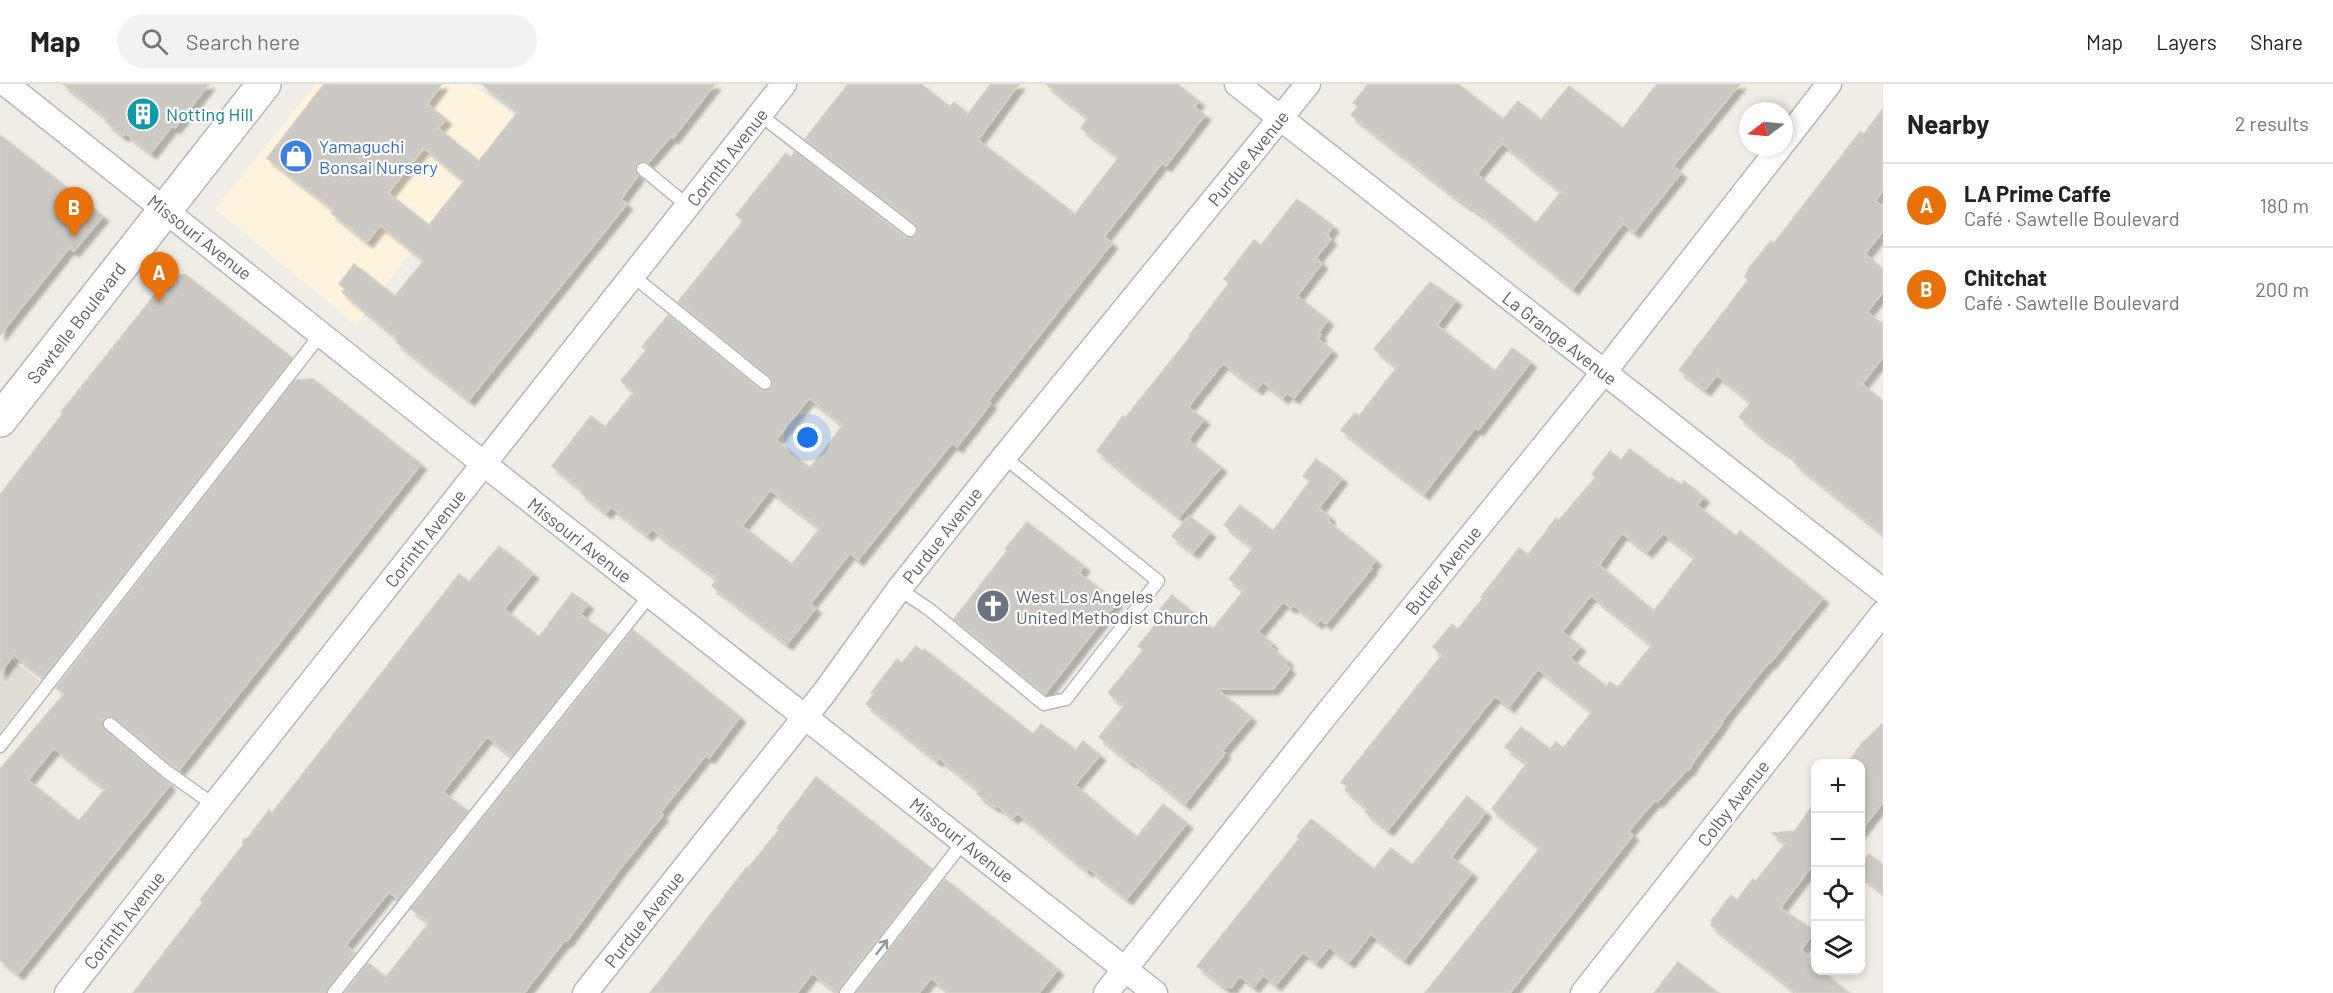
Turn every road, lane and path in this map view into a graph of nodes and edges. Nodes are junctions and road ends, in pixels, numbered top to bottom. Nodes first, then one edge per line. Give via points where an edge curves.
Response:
1 (5, 84) edge
2 (264, 84) edge
3 (784, 84) edge
4 (1237, 84) edge
5 (1308, 84) edge
6 (1829, 84) edge
7 (0, 89) edge
8 (760, 115) junction
9 (1281, 118) junction
10 (1793, 130) edge
11 (1773, 156) edge
12 (643, 169) dead end
13 (688, 206) junction
14 (165, 210) junction
15 (910, 230) dead end
16 (633, 276) junction
17 (321, 334) junction
18 (1604, 372) junction
19 (765, 383) dead end
20 (0, 420) edge
21 (1004, 457) junction
22 (484, 464) junction
23 (899, 589) junction
24 (1883, 591) edge
25 (650, 595) junction
26 (1883, 613) edge
27 (804, 716) junction
28 (110, 724) dead end
29 (0, 746) edge
30 (214, 805) junction
31 (964, 841) junction
32 (1125, 969) junction
33 (68, 993) edge
34 (334, 993) edge
35 (585, 993) edge
36 (846, 993) edge
37 (1106, 993) edge
38 (1155, 993) edge
39 (1583, 993) edge

1 - 7 lane
1 - 14 street, Missouri Avenue
2 - 14 street, Sawtelle Boulevard
3 - 8 street, Corinth Avenue
4 - 9 street, La Grange Avenue
5 - 9 street, Purdue Avenue
6 - 10 street
8 - 13 street, Corinth Avenue
8 - 15 lane
9 - 18 street, La Grange Avenue
9 - 21 street, Purdue Avenue
11 - 18 street, Butler Avenue
12 - 13 lane
13 - 16 street, Corinth Avenue
14 - 17 street, Missouri Avenue
14 - 20 street, Sawtelle Boulevard
16 - 19 lane
16 - 22 street, Corinth Avenue
17 - 22 street, Missouri Avenue
17 - 29 lane
18 - 24 street, La Grange Avenue
18 - 32 street, Butler Avenue
21 - 23 street, Purdue Avenue
21 - 23 lane via 1158,581 1066,699 1044,704
22 - 25 street, Missouri Avenue
22 - 30 street, Corinth Avenue
23 - 27 street, Purdue Avenue
25 - 27 street, Missouri Avenue
25 - 34 lane
26 - 39 street, Colby Avenue
27 - 31 street, Missouri Avenue
27 - 35 street, Purdue Avenue
28 - 30 lane
30 - 33 street, Corinth Avenue
31 - 32 street, Missouri Avenue
36 -> 31 lane
32 - 37 street, Butler Avenue
32 - 38 street, Missouri Avenue

